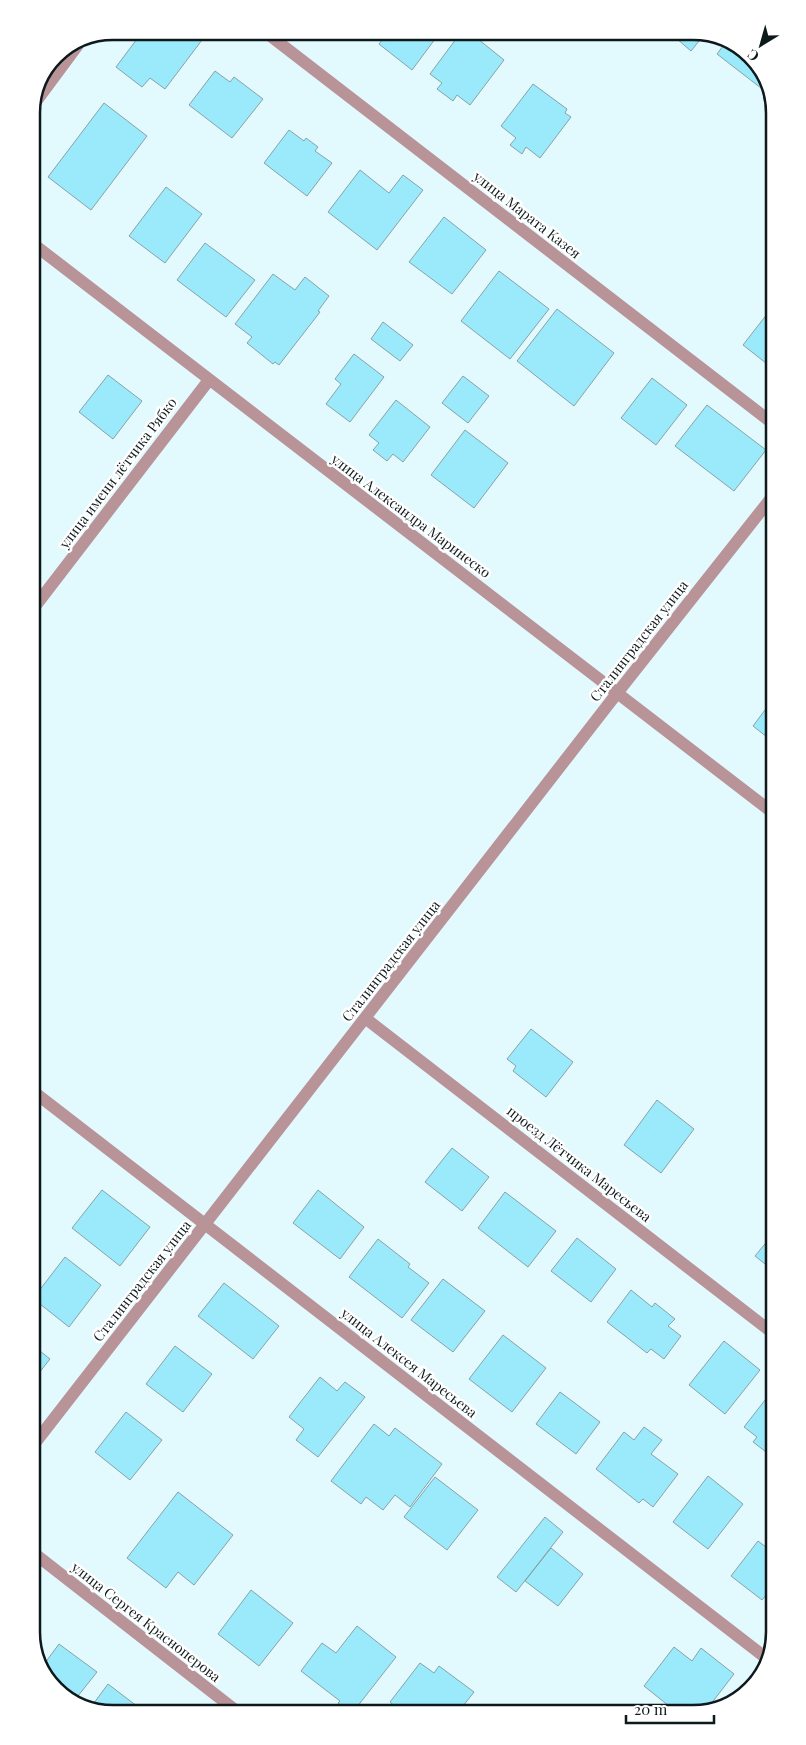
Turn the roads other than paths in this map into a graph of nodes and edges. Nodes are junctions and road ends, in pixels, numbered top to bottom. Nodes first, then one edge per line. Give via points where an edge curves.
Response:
1 (276, 40) edge
2 (73, 51) edge
3 (43, 93) edge
4 (40, 248) edge
5 (208, 380) junction
6 (766, 418) edge
7 (766, 505) edge
8 (40, 600) edge
9 (618, 692) junction
10 (766, 807) edge
11 (365, 1018) junction
12 (40, 1097) edge
13 (205, 1224) junction
14 (766, 1328) edge
15 (40, 1437) edge
16 (40, 1558) edge
17 (762, 1655) edge
18 (229, 1705) edge

1 - 6 street, улица Марата Казея
2 - 3 street
4 - 5 street, улица Александра Маринеско
5 - 8 street, улица имени лётчика Рябко
5 - 9 street, улица Александра Маринеско
7 - 9 street, Сталинградская улица
9 - 10 street, улица Александра Маринеско
9 - 11 street, Сталинградская улица
11 - 13 street, Сталинградская улица
11 - 14 street, проезд Лётчика Маресьева
12 - 13 street, улица Алексея Маресьева
13 - 15 street, Сталинградская улица
13 - 17 street, улица Алексея Маресьева
16 - 18 street, улица Сергея Красноперова

